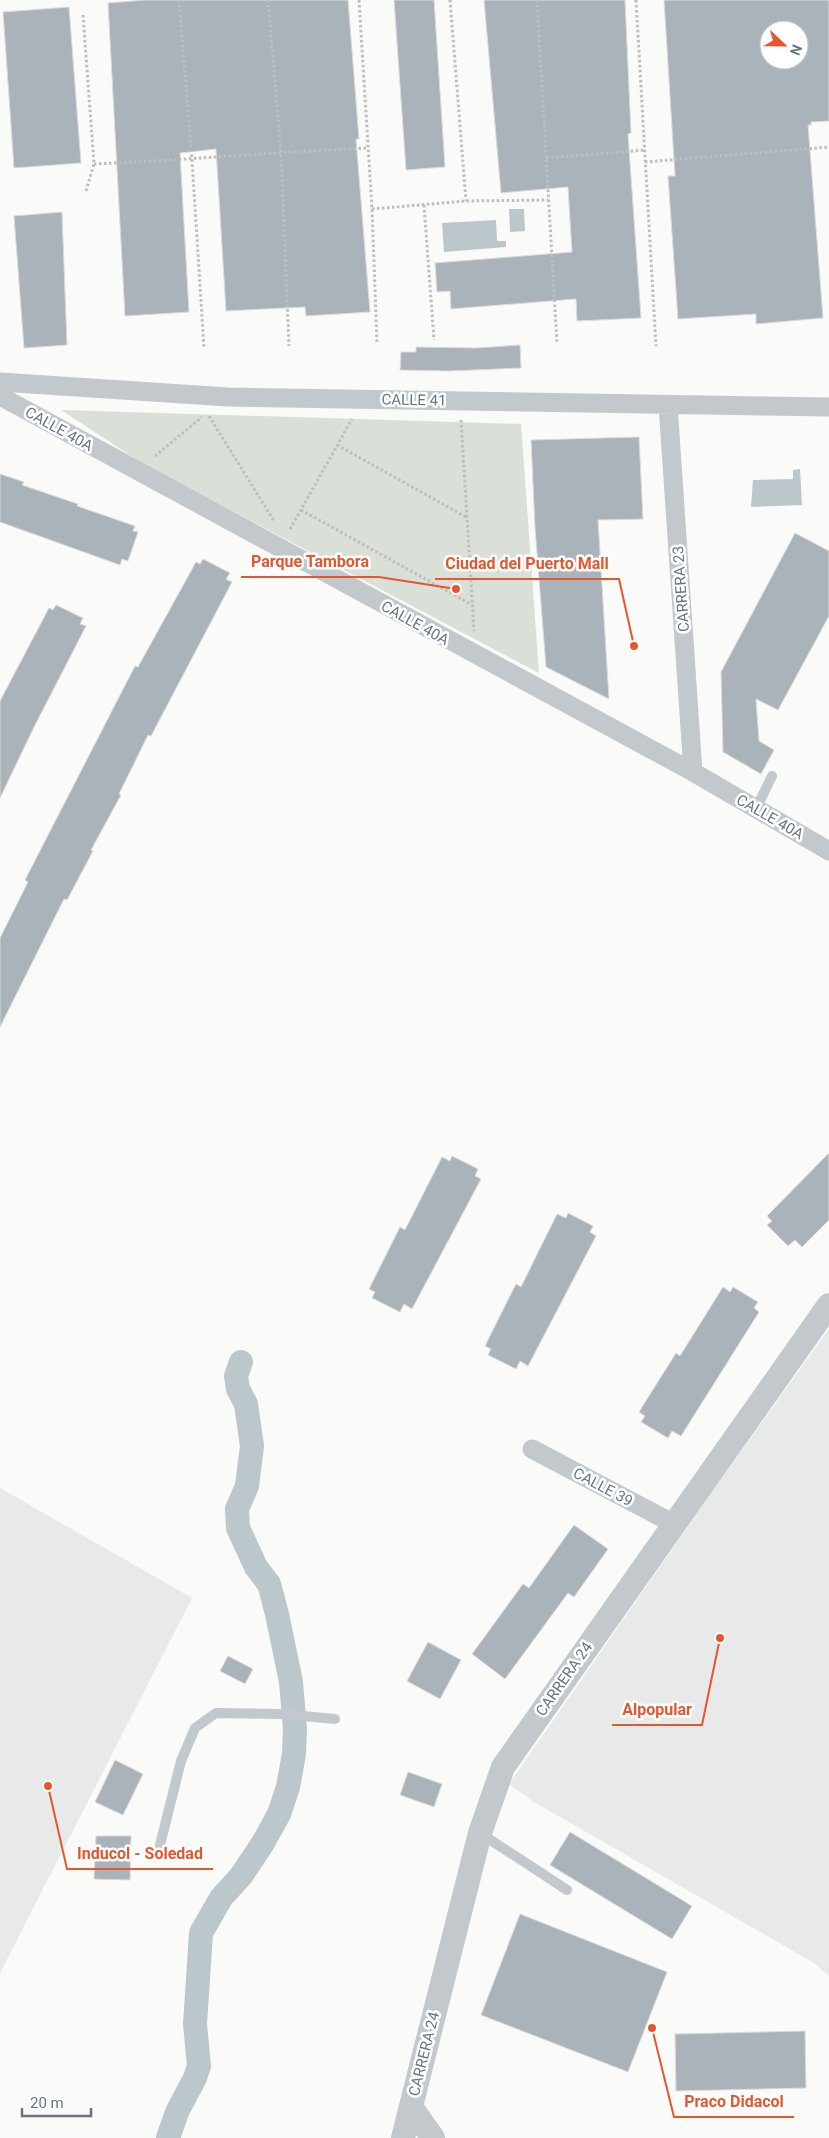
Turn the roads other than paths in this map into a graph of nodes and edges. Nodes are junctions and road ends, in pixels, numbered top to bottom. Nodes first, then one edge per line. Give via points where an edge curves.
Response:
1 (0, 382) edge
2 (0, 396) edge
3 (668, 405) junction
4 (829, 407) edge
5 (693, 772) junction
6 (772, 776) dead end
7 (756, 808) junction
8 (829, 851) edge
9 (829, 1305) edge
10 (532, 1449) dead end
11 (674, 1524) junction
12 (335, 1719) dead end
13 (480, 1833) junction
14 (160, 1845) dead end
15 (567, 1890) dead end
16 (411, 2107) junction
17 (403, 2138) edge
18 (432, 2138) edge

1 - 3 street, CALLE 41 via 228,397
2 - 5 street, CALLE 40A via 140,473 283,544 472,654
3 - 4 street, CALLE 41
3 - 5 street, CARRERA 23
5 - 7 street, CALLE 40A
6 - 7 lane
7 - 8 street, CALLE 40A
9 - 11 street, CARRERA 24
10 - 11 street, CALLE 39
11 - 13 street, CARRERA 24 via 503,1767
12 - 14 lane via 216,1713 196,1728 181,1761
13 - 15 lane
13 - 16 street, CARRERA 24
16 - 17 street, CARRERA 24
16 - 18 street, CARRERA 24

